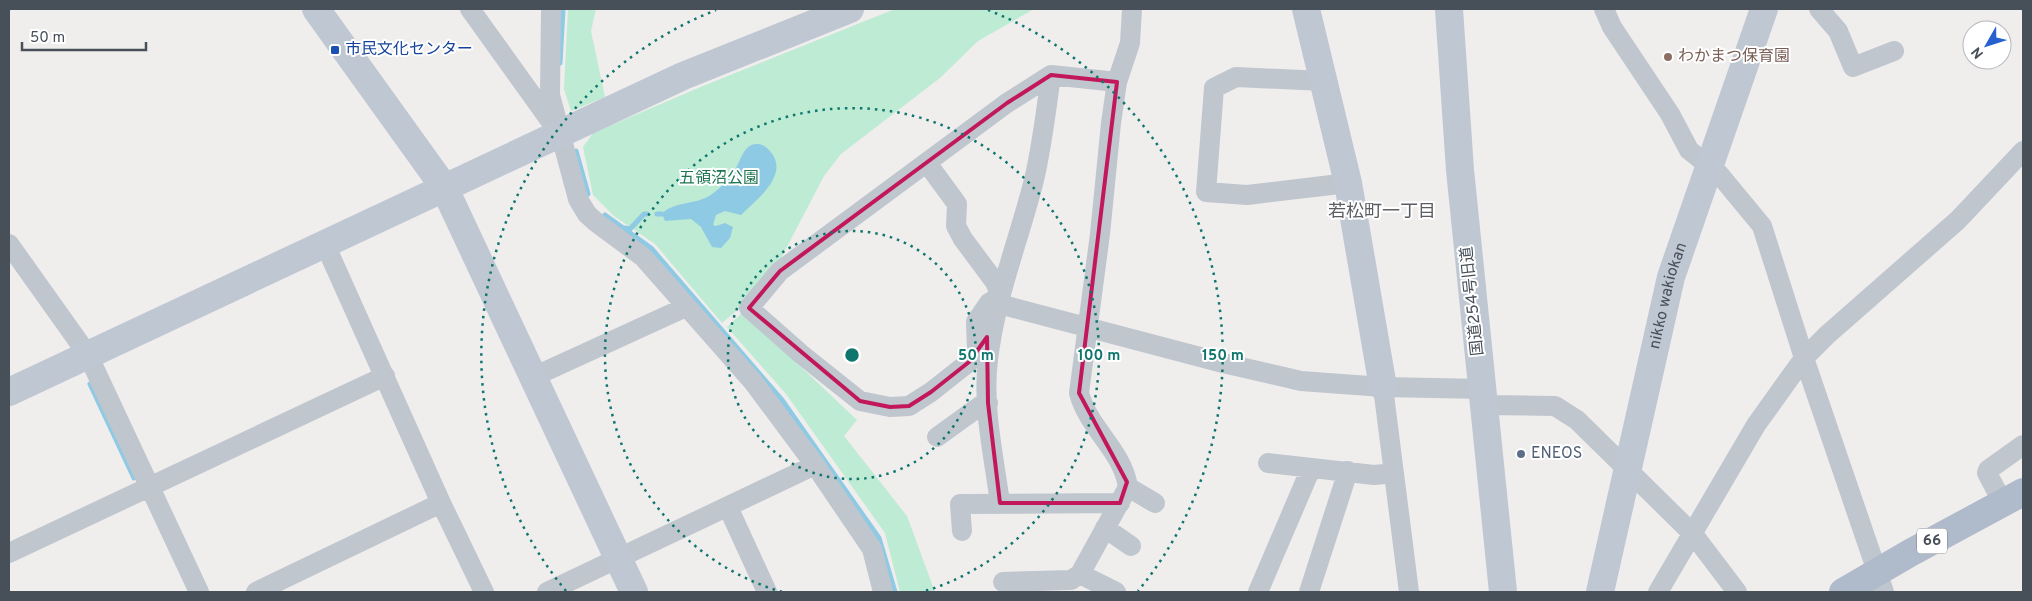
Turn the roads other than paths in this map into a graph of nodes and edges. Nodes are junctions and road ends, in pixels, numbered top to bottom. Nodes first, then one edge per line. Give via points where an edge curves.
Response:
1 (316, 9) edge
2 (470, 9) edge
3 (551, 9) edge
4 (850, 9) edge
5 (1132, 9) edge
6 (1306, 9) edge
7 (1449, 9) edge
8 (1604, 9) edge
9 (1764, 9) edge
10 (1819, 9) edge
11 (1894, 51) dead end
12 (1051, 75) junction
13 (1323, 80) junction
14 (1117, 82) junction
15 (559, 134) junction
16 (2023, 151) edge
17 (927, 163) junction
18 (1709, 166) junction
19 (1348, 183) junction
20 (444, 188) junction
21 (324, 242) junction
22 (9, 244) edge
23 (1000, 300) junction
24 (686, 307) junction
25 (1088, 327) junction
26 (88, 355) junction
27 (1804, 358) junction
28 (385, 376) junction
29 (533, 377) junction
30 (1383, 387) junction
31 (9, 392) edge
32 (1483, 397) junction
33 (988, 403) junction
34 (937, 437) dead end
35 (2023, 445) edge
36 (1268, 463) dead end
37 (815, 465) junction
38 (1311, 468) junction
39 (1626, 468) junction
40 (1348, 471) junction
41 (1394, 474) junction
42 (151, 486) junction
43 (1124, 495) junction
44 (2013, 497) edge
45 (1155, 502) dead end
46 (441, 503) junction
47 (1000, 503) junction
48 (728, 507) junction
49 (1105, 528) junction
50 (962, 531) dead end
51 (1693, 534) junction
52 (1130, 546) dead end
53 (9, 552) edge
54 (618, 559) junction
55 (1088, 581) edge
56 (1003, 582) dead end
57 (1881, 582) edge
58 (199, 592) edge
59 (256, 592) edge
60 (484, 592) edge
61 (547, 592) edge
62 (634, 592) edge
63 (767, 592) edge
64 (883, 592) edge
65 (1116, 592) edge
66 (1258, 592) edge
67 (1308, 592) edge
68 (1409, 592) edge
69 (1503, 592) edge
70 (1600, 592) edge
71 (1658, 592) edge
72 (1737, 592) edge
73 (1843, 592) edge

1 - 20 street
2 - 15 street
3 - 15 street via 550,95
4 - 15 street via 683,76
5 - 14 street via 1130,43
6 - 13 street
7 - 32 street, 国道254号旧道 via 1460,170
8 - 18 street via 1689,150
9 - 18 street, nikko wakiokan
10 - 11 street via 1838,32 1853,67
12 - 14 street
12 - 17 street via 1007,102
12 - 23 street via 1034,180
13 - 19 street
13 - 19 street via 1236,77 1214,88 1206,192 1246,195
14 - 25 street
15 - 20 street
15 - 24 street via 578,199 587,214 643,256
16 - 27 street via 1958,220
17 - 23 street via 957,204 956,226 995,282
17 - 23 street via 780,271 749,308 860,401 910,406 969,362 977,351 976,322 989,302
18 - 27 street via 1762,226
18 - 39 street, nikko wakiokan via 1671,278
19 - 30 street
20 - 21 street
20 - 29 street
21 - 26 street
21 - 28 street
22 - 26 street
23 - 25 street
23 - 33 street via 988,360
24 - 29 street
24 - 37 street via 754,383
25 - 30 street via 1302,381
25 - 43 street via 1079,393 1087,414 1119,461
26 - 31 street
26 - 42 street
27 - 51 street via 1756,425
27 - 57 street
28 - 42 street
28 - 46 street
29 - 54 street
30 - 32 street
30 - 41 street
32 - 39 street via 1555,406 1577,420
32 - 69 street, 国道254号旧道
33 - 34 street
33 - 47 street
35 - 44 street via 1987,473
36 - 38 street
37 - 48 street
37 - 64 street via 872,549
38 - 40 street
38 - 66 street
39 - 51 street
39 - 70 street, nikko wakiokan
40 - 41 street
40 - 67 street
41 - 68 street
42 - 53 street
42 - 58 street
43 - 45 street
43 - 47 street
43 - 49 street
44 - 57 main road, 66
46 - 59 street
46 - 60 street
47 - 50 street via 960,504
48 - 54 street
48 - 63 street
49 - 52 street
49 - 55 street
51 - 71 street
51 - 72 street
54 - 61 street
54 - 62 street
55 - 56 street
55 - 65 street
57 - 73 main road, 66

